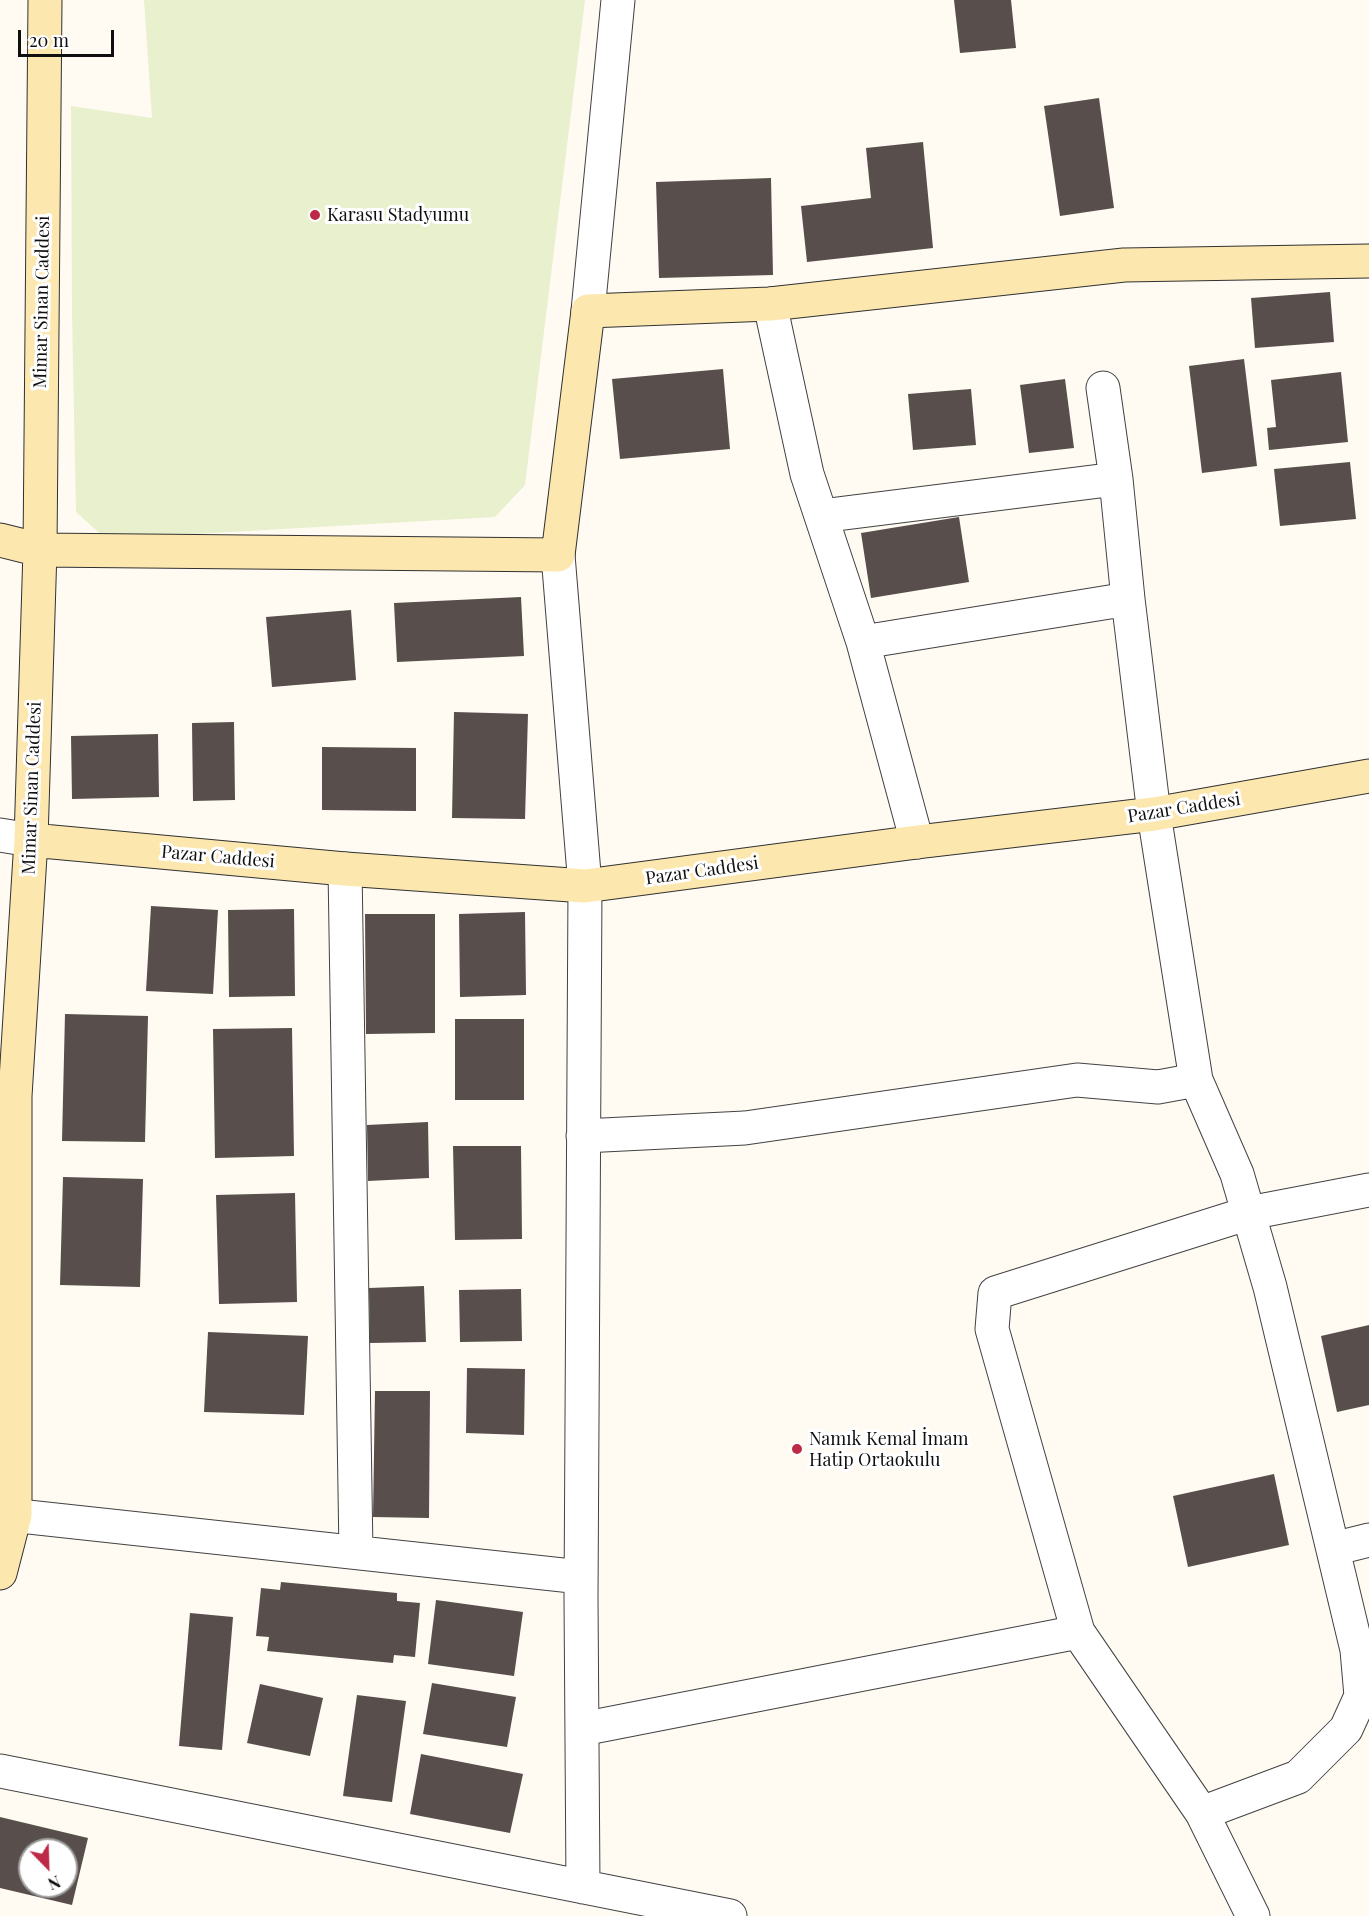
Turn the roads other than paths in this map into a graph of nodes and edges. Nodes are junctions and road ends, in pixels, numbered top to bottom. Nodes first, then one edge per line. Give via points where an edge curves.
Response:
1 (45, 0) edge
2 (618, 0) edge
3 (1369, 261) edge
4 (770, 304) junction
5 (588, 311) junction
6 (1103, 388) dead end
7 (1116, 479) junction
8 (821, 516) junction
9 (0, 540) edge
10 (40, 550) junction
11 (558, 555) junction
12 (1128, 599) junction
13 (863, 642) junction
14 (1369, 776) edge
15 (1155, 814) junction
16 (16, 837) edge
17 (917, 842) junction
18 (345, 869) junction
19 (585, 886) junction
20 (1196, 1080) junction
21 (8, 1095) edge
22 (584, 1136) junction
23 (1369, 1190) edge
24 (1249, 1213) junction
25 (7, 1515) edge
26 (1369, 1540) edge
27 (1333, 1549) junction
28 (356, 1552) junction
29 (0, 1573) edge
30 (581, 1577) junction
31 (1078, 1632) junction
32 (582, 1729) junction
33 (0, 1771) edge
34 (1202, 1813) junction
35 (583, 1887) junction
36 (730, 1916) edge
37 (1254, 1916) edge

1 - 10 main road, Mimar Sinan Caddesi
2 - 5 street
3 - 4 main road via 1124,265
4 - 5 main road
4 - 8 street via 807,474
5 - 11 main road
6 - 7 street
7 - 8 street
7 - 12 street
8 - 13 street
9 - 10 main road
10 - 11 main road
10 - 16 main road, Mimar Sinan Caddesi
11 - 19 street
12 - 13 street
12 - 15 street
13 - 17 street
14 - 15 main road, Pazar Caddesi
15 - 17 main road, Pazar Caddesi
15 - 20 street
16 - 18 main road, Pazar Caddesi
16 - 21 main road, Mimar Sinan Caddesi
17 - 19 main road, Pazar Caddesi
18 - 19 main road, Pazar Caddesi
18 - 28 street
19 - 22 street
20 - 22 street via 1158,1087 1077,1080 745,1128
20 - 24 street via 1237,1174
21 - 25 main road, Mimar Sinan Caddesi
22 - 30 street
23 - 24 street
24 - 27 street
24 - 31 street via 995,1293 993,1329
25 - 28 street
25 - 29 main road, Mimar Sinan Caddesi
26 - 27 street
27 - 34 street via 1357,1650 1361,1696 1346,1729 1298,1777
28 - 30 street
30 - 32 street
31 - 32 street
31 - 34 street
32 - 35 street
33 - 35 street
34 - 37 street
35 - 36 street

